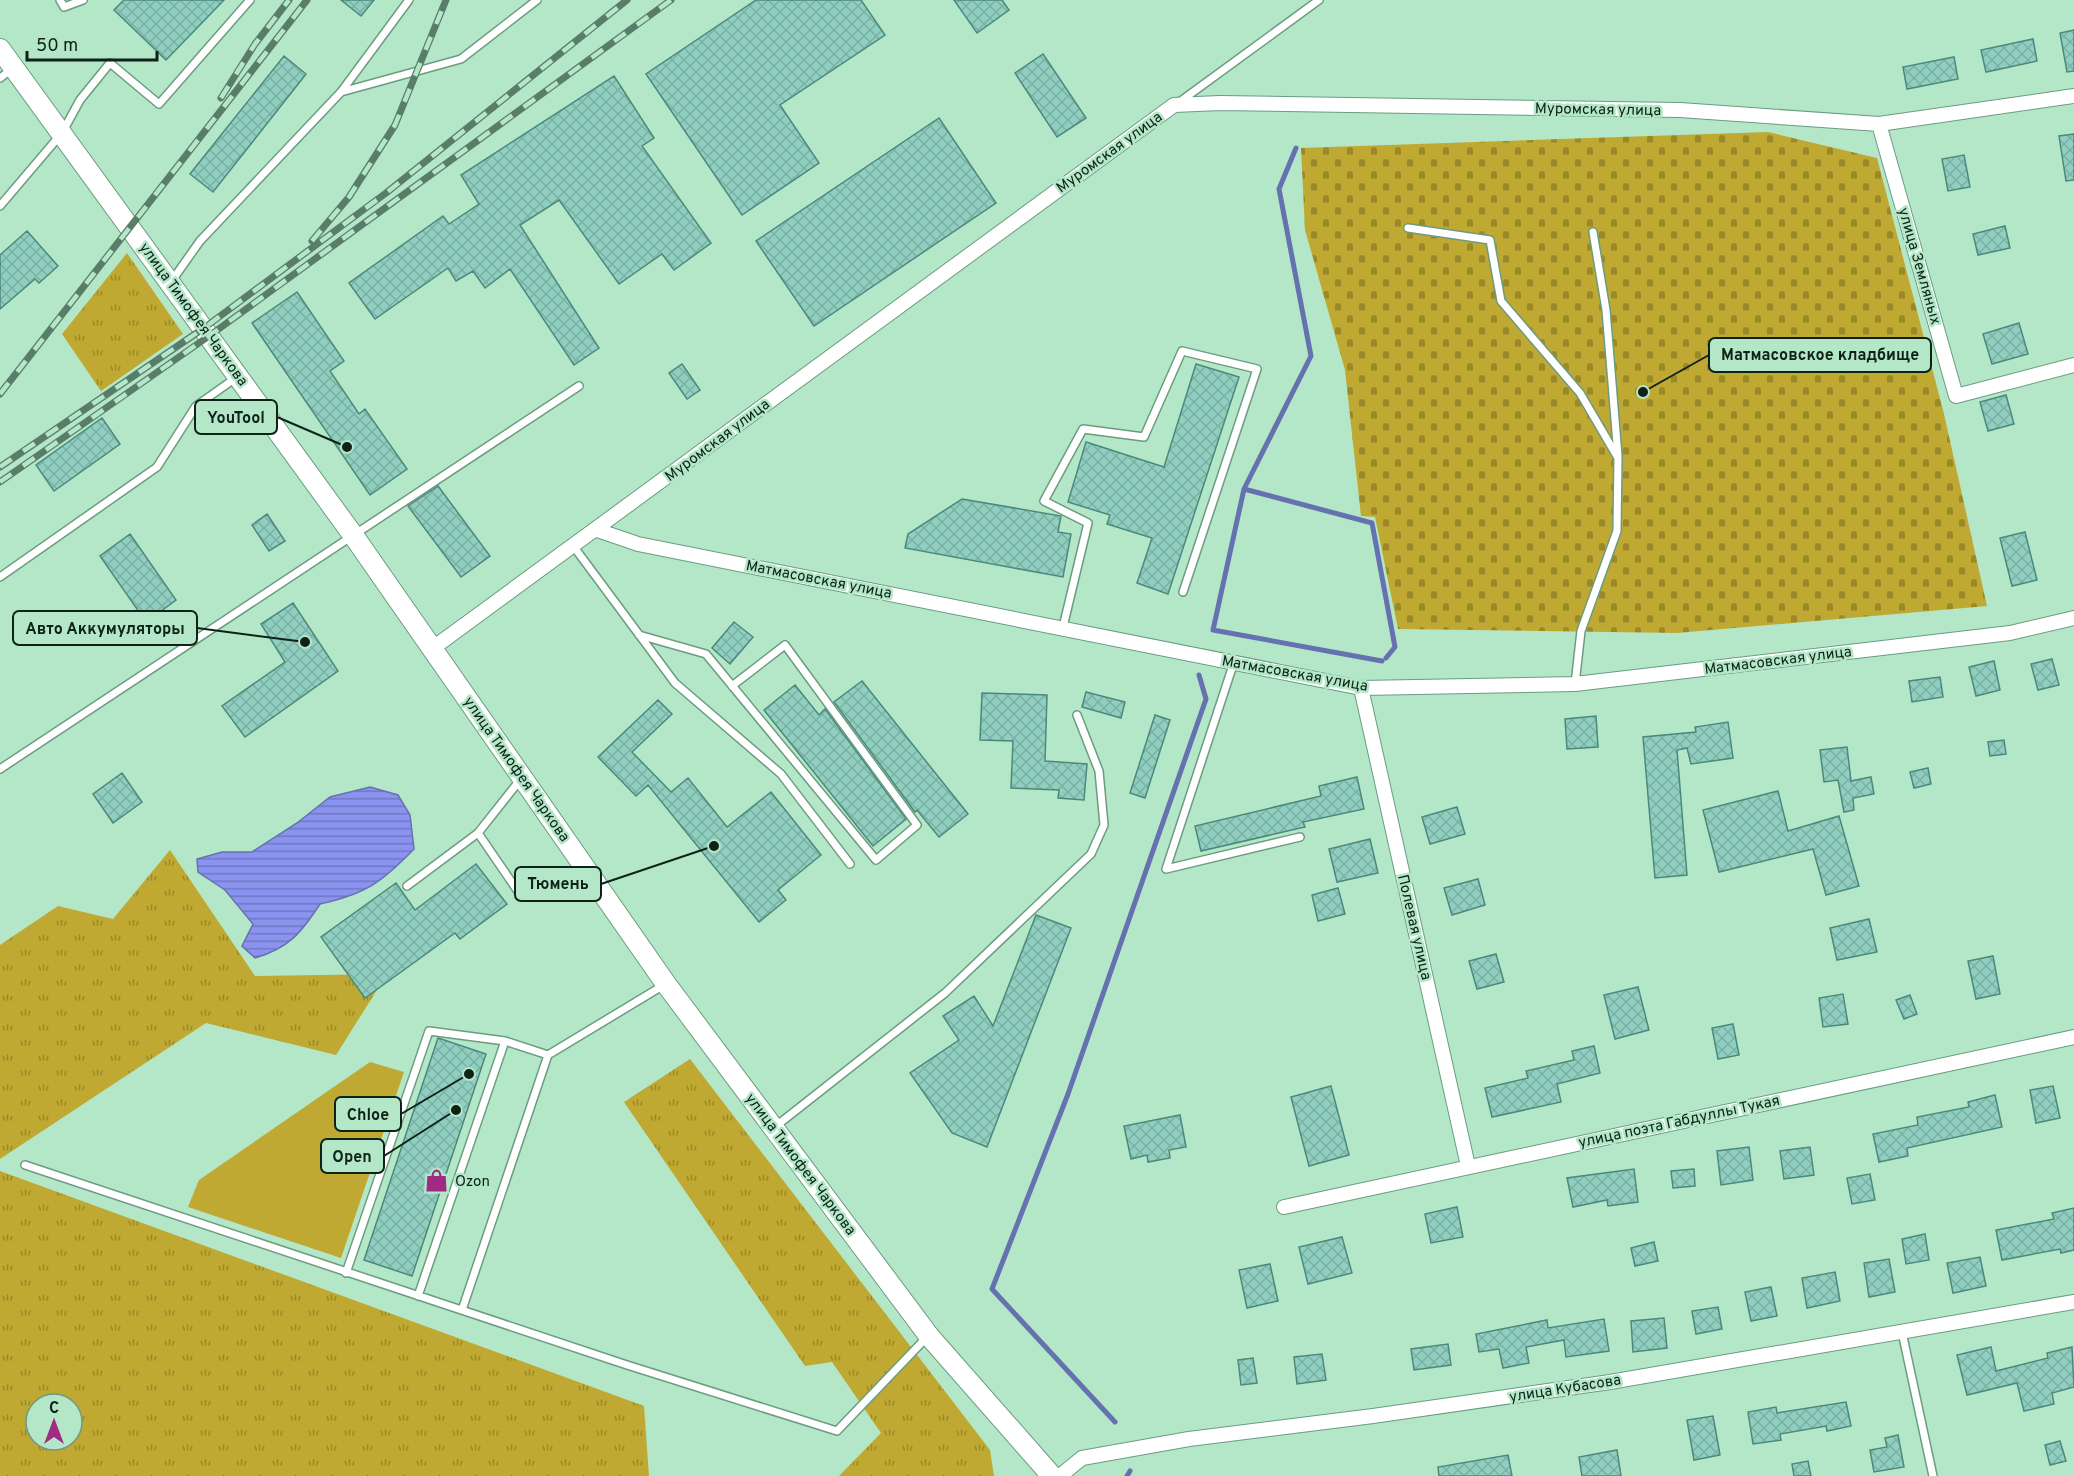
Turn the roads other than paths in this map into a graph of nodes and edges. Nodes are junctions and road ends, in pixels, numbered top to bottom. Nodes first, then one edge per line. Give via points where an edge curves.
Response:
1 (60, 0) edge
2 (83, 0) edge
3 (250, 0) edge
4 (409, 0) edge
5 (537, 0) edge
6 (1319, 0) edge
7 (0, 49) edge
8 (7, 73) edge
9 (340, 92) junction
10 (2074, 96) edge
11 (1174, 105) junction
12 (1879, 124) junction
13 (62, 133) junction
14 (0, 206) edge
15 (1408, 228) dead end
16 (1593, 232) dead end
17 (171, 282) junction
18 (2074, 365) edge
19 (239, 376) junction
20 (579, 386) dead end
21 (1618, 458) junction
22 (597, 530) junction
23 (353, 535) junction
24 (574, 547) junction
25 (0, 577) edge
26 (1182, 592) dead end
27 (2074, 618) edge
28 (1063, 627) junction
29 (639, 634) junction
30 (433, 648) junction
31 (1234, 662) junction
32 (1575, 684) junction
33 (732, 686) junction
34 (1361, 687) junction
35 (1077, 715) dead end
36 (0, 769) edge
37 (523, 776) junction
38 (478, 833) junction
39 (1300, 837) dead end
40 (850, 864) dead end
41 (406, 886) dead end
42 (517, 890) dead end
43 (666, 984) junction
44 (2074, 1037) edge
45 (505, 1041) junction
46 (548, 1055) junction
47 (774, 1128) junction
48 (25, 1165) dead end
49 (1468, 1166) junction
50 (1284, 1207) dead end
51 (346, 1272) junction
52 (418, 1296) junction
53 (2074, 1302) edge
54 (462, 1310) junction
55 (1902, 1332) junction
56 (928, 1336) junction
57 (1052, 1476) edge
58 (1060, 1476) edge
59 (1934, 1476) edge

1 - 2 lane via 64,7
3 - 13 lane via 159,104 110,63 80,100
4 - 9 lane
5 - 9 lane via 461,59
6 - 11 lane
7 - 8 main road, улица Тимофея Чаркова
8 - 13 main road, улица Тимофея Чаркова
9 - 17 lane via 200,242
10 - 12 street, Муромская улица
11 - 12 street, Муромская улица via 1668,110
11 - 22 street, Муромская улица
12 - 18 street, улица Земляных via 1956,396
13 - 14 lane
13 - 17 main road, улица Тимофея Чаркова
15 - 21 lane via 1490,240 1501,301 1580,393
16 - 21 lane via 1606,310
17 - 19 main road, улица Тимофея Чаркова
19 - 23 main road, улица Тимофея Чаркова
19 - 25 lane via 196,406 157,467
20 - 23 lane
21 - 32 lane via 1617,531 1581,631
22 - 24 street, Муромская улица
22 - 28 street, Матмасовская улица via 638,544
23 - 30 main road, улица Тимофея Чаркова
23 - 36 lane
24 - 29 lane
24 - 30 street, Муромская улица
26 - 28 lane via 1257,369 1182,351 1144,437 1083,429 1044,501 1088,523
27 - 32 street, Матмасовская улица via 2010,633
28 - 31 street, Матмасовская улица
29 - 33 lane via 706,654
29 - 40 lane via 675,683 782,774
30 - 37 main road, улица Тимофея Чаркова
31 - 34 street, Матмасовская улица
31 - 39 lane via 1166,869
32 - 34 street, Матмасовская улица
33 - 33 lane via 876,860 917,825 785,645
34 - 49 street, Полевая улица
35 - 47 lane via 1099,771 1104,825 1091,854 945,993
37 - 38 lane
37 - 43 main road, улица Тимофея Чаркова
38 - 41 lane
38 - 42 lane
43 - 46 lane
43 - 47 main road, улица Тимофея Чаркова
44 - 49 street, улица поэта Габдуллы Тукая
45 - 46 lane
45 - 51 lane via 429,1030
45 - 52 lane
46 - 54 lane
47 - 56 main road, улица Тимофея Чаркова
48 - 51 lane
49 - 50 street, улица поэта Габдуллы Тукая
51 - 52 lane
52 - 54 lane
53 - 55 street, улица Кубасова
54 - 56 lane via 837,1431
55 - 58 street, улица Кубасова via 1610,1382 1178,1441 1082,1458
55 - 59 lane
56 - 57 main road, улица Тимофея Чаркова

